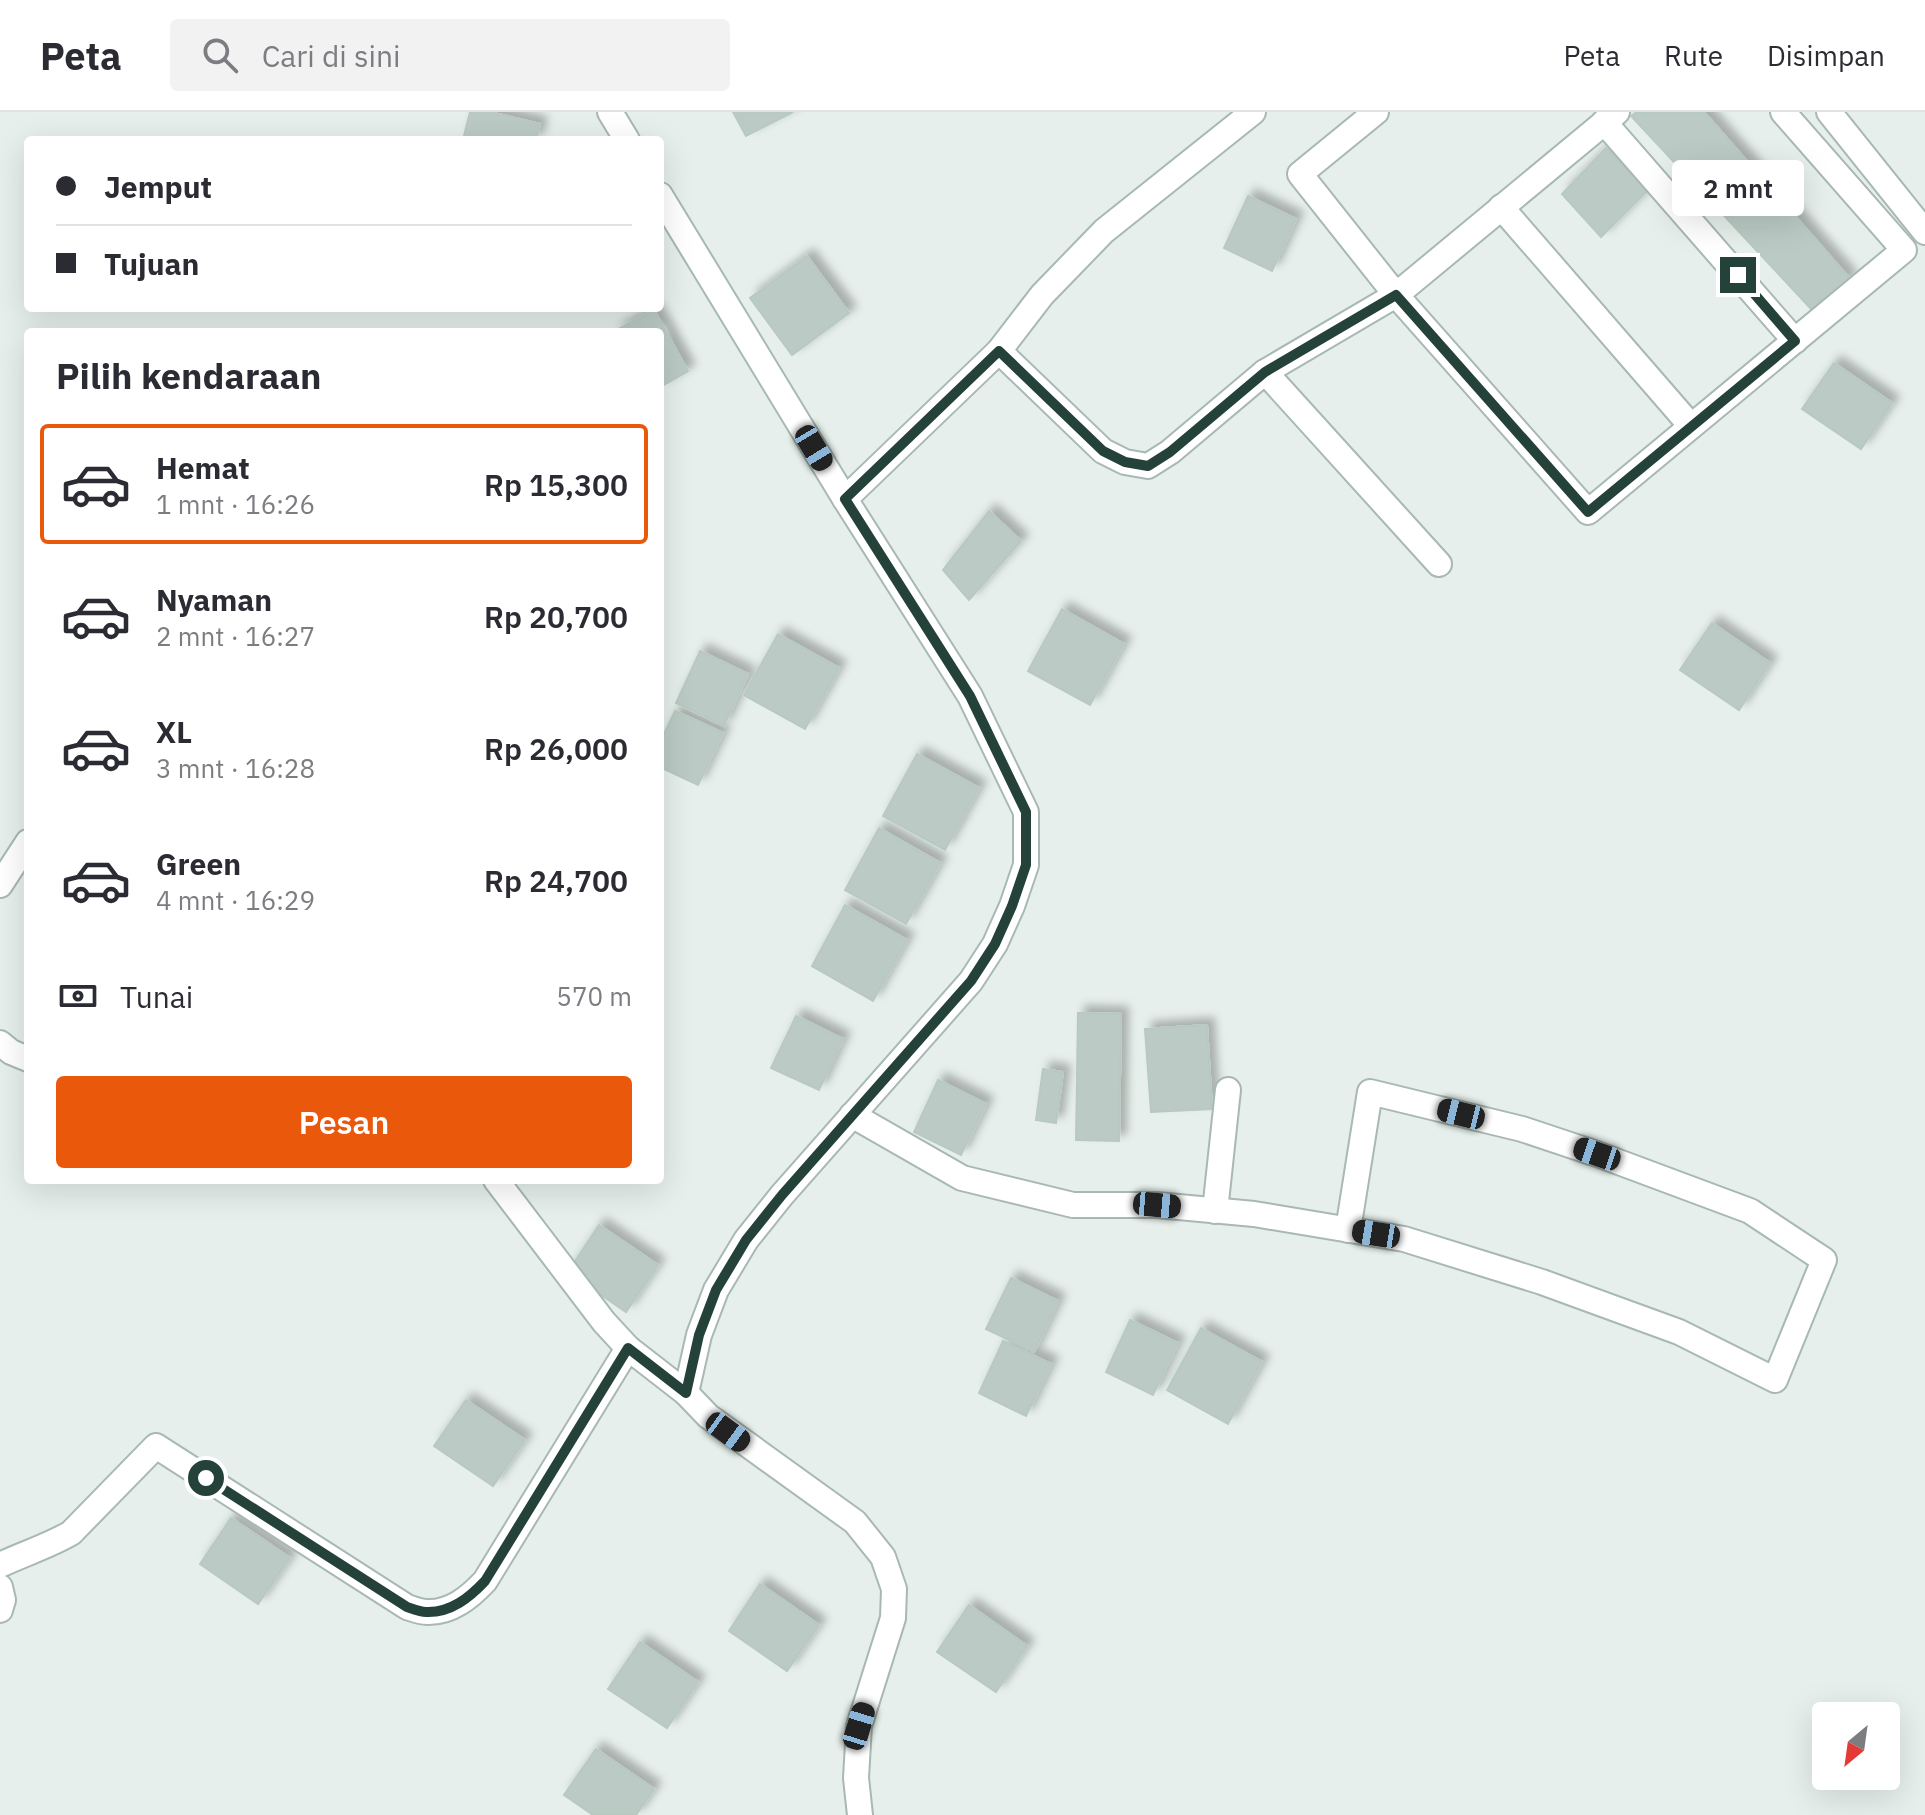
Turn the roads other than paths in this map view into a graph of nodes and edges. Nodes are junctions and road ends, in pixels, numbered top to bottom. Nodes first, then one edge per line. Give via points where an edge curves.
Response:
1 (610, 112) edge
2 (1253, 112) edge
3 (1376, 112) edge
4 (1783, 112) edge
5 (1829, 112) edge
6 (1610, 117) edge
7 (625, 136) edge
8 (664, 202) edge
9 (1501, 207) junction
10 (1925, 232) edge
11 (1396, 295) junction
12 (1795, 341) junction
13 (999, 351) junction
14 (1265, 372) junction
15 (1691, 426) junction
16 (845, 499) junction
17 (1439, 564) dead end
18 (24, 848) edge
19 (0, 885) edge
20 (0, 1043) edge
21 (24, 1057) edge
22 (1228, 1090) dead end
23 (852, 1115) junction
24 (499, 1184) edge
25 (1215, 1211) junction
26 (1348, 1230) junction
27 (628, 1348) junction
28 (686, 1393) junction
29 (0, 1565) edge
30 (0, 1587) edge
31 (0, 1610) edge
32 (860, 1815) edge

1 - 7 street
2 - 13 street via 1104,231 1042,295
3 - 11 street via 1300,174
4 - 12 street via 1904,250
5 - 10 street
6 - 9 street
6 - 12 street
8 - 16 street
9 - 11 street
9 - 15 street
11 - 14 street
11 - 15 street via 1588,512
12 - 15 street
13 - 14 street via 1103,451 1148,466
13 - 16 street
14 - 17 street
16 - 23 street via 970,696 1026,812 1026,865 995,944 971,981
18 - 19 street
20 - 21 street
22 - 25 street
23 - 25 street via 962,1178 1073,1205
23 - 28 street via 746,1240 716,1290
24 - 27 street
25 - 26 street
26 - 26 street via 1370,1092 1522,1129 1597,1154 1750,1211 1824,1260 1775,1380 1679,1332 1542,1282 1404,1239
27 - 28 street
27 - 29 street via 485,1581 449,1608 426,1612 407,1607 156,1446 71,1533
28 - 32 street via 708,1416 855,1522 883,1557 894,1589 893,1618 859,1726
30 - 31 street

